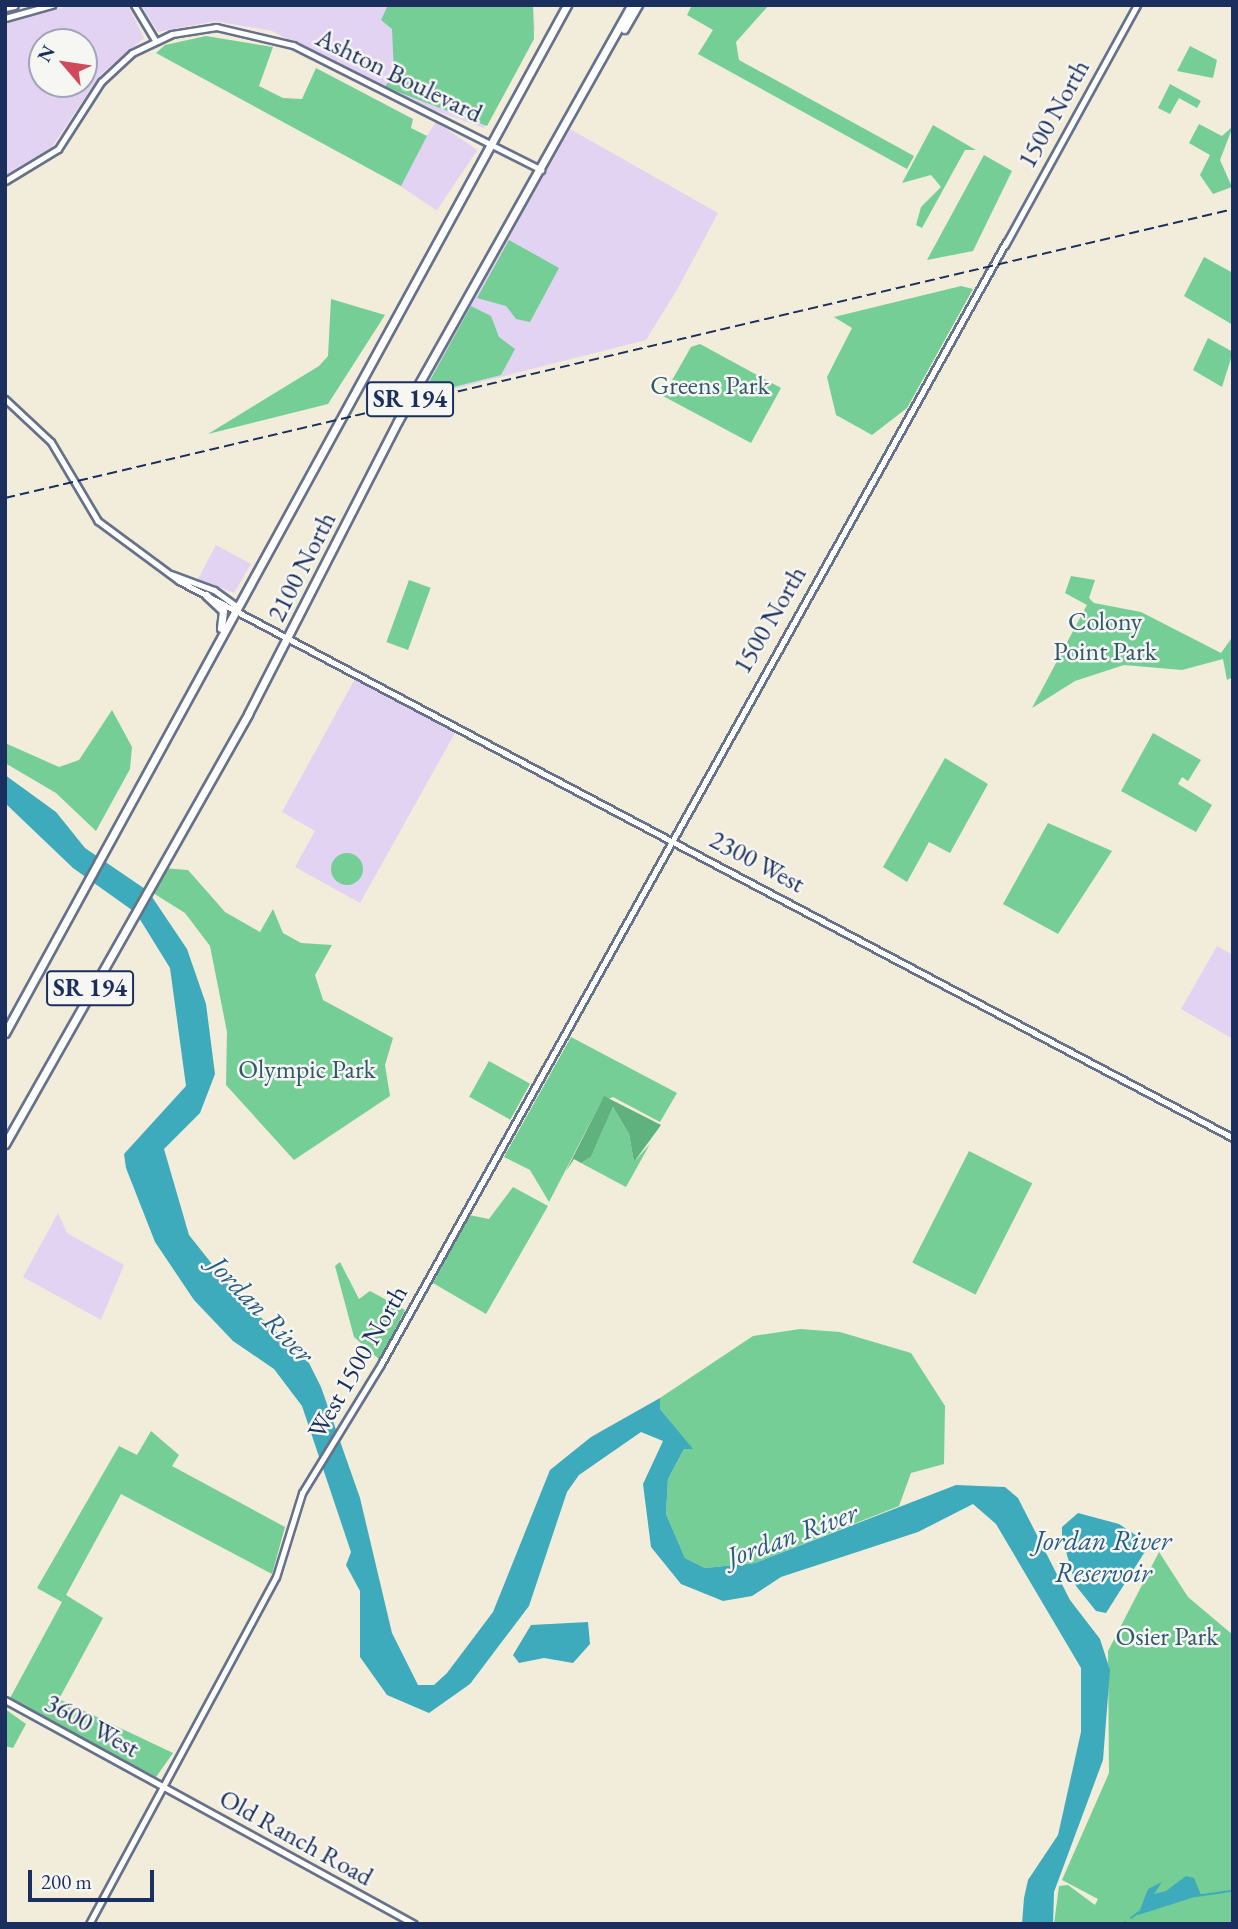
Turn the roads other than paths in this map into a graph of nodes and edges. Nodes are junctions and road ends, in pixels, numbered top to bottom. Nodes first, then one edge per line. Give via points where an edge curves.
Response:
1 (15, 5) edge
2 (52, 5) edge
3 (134, 5) edge
4 (567, 5) edge
5 (631, 5) edge
6 (638, 5) edge
7 (1137, 5) edge
8 (5, 8) edge
9 (5, 18) edge
10 (155, 40) junction
11 (591, 79) junction
12 (491, 143) junction
13 (541, 170) junction
14 (5, 181) edge
15 (5, 399) edge
16 (172, 574) junction
17 (206, 595) junction
18 (236, 607) junction
19 (291, 635) junction
20 (207, 661) junction
21 (671, 838) junction
22 (603, 962) joint
23 (7, 1029) edge
24 (1233, 1138) edge
25 (5, 1144) edge
26 (5, 1700) edge
27 (161, 1786) junction
28 (89, 1924) edge
29 (414, 1924) edge

1 - 8 highway
2 - 9 street
3 - 10 street
4 - 12 highway, 2100 North / SR 194
5 - 11 highway, 2100 North / SR 194
6 - 11 highway
7 - 21 street, 1500 North
10 - 12 street, Ashton Boulevard via 204,27 262,34
10 - 14 street, Ashton Boulevard via 108,75 53,153
11 - 13 highway, 2100 North / SR 194
12 - 13 street, Ashton Boulevard
12 - 18 highway, 2100 North / SR 194
13 - 19 highway, 2100 North / SR 194 via 398,421
15 - 16 street via 51,442 98,521 137,555
16 - 17 street
16 - 18 street via 214,590
17 - 18 street
17 - 20 highway via 224,616
18 - 19 street, 2300 West
18 - 20 highway, 2100 North / SR 194
19 - 21 street, 2300 West
19 - 25 highway, 2100 North / SR 194
20 - 23 highway, 2100 North / SR 194
21 - 22 street, 1500 North
21 - 24 street, 2300 West
22 - 27 street, West 1500 North via 295,1507 276,1577
26 - 27 street, 3600 West
27 - 28 street
27 - 29 street, Old Ranch Road

